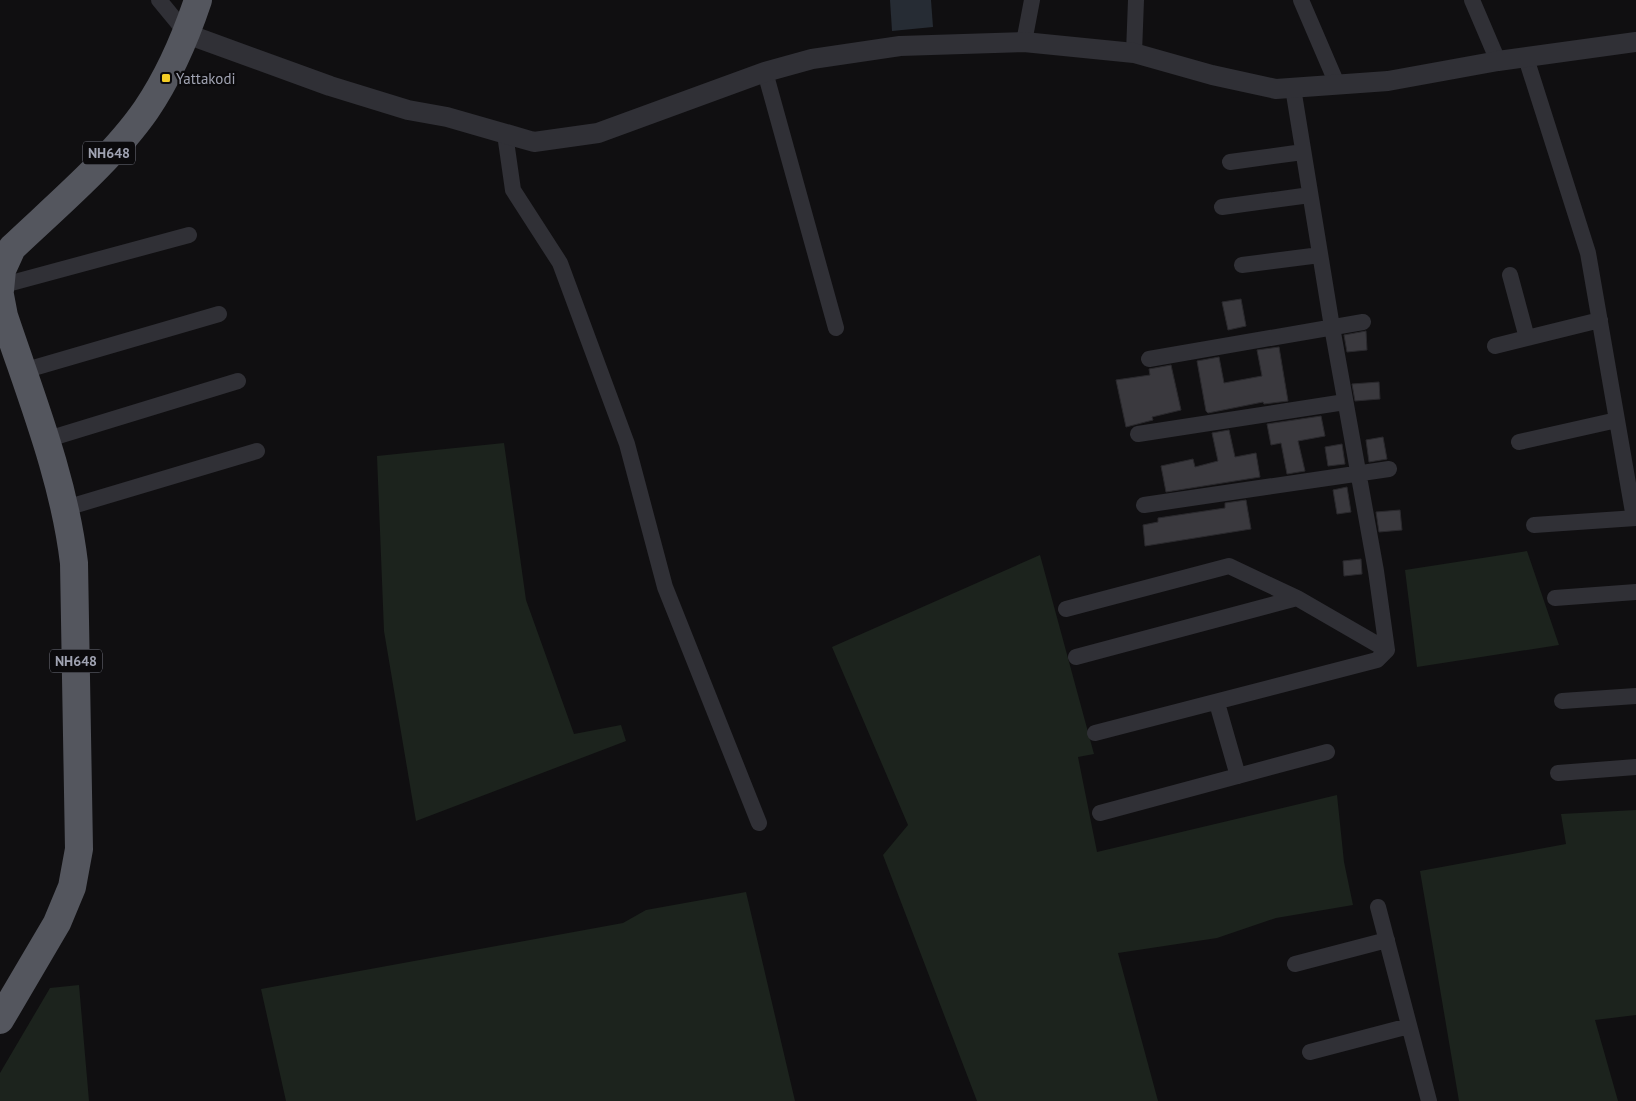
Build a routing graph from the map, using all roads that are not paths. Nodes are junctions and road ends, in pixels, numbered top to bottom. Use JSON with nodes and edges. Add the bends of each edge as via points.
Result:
{"nodes":[{"id":1,"x":159,"y":0,"type":"edge"},
{"id":2,"x":198,"y":0,"type":"edge"},
{"id":3,"x":1032,"y":0,"type":"edge"},
{"id":4,"x":1136,"y":0,"type":"edge"},
{"id":5,"x":1301,"y":0,"type":"edge"},
{"id":6,"x":1472,"y":0,"type":"edge"},
{"id":7,"x":187,"y":34,"type":"junction"},
{"id":8,"x":1024,"y":42,"type":"junction"},
{"id":9,"x":1636,"y":42,"type":"edge"},
{"id":10,"x":1134,"y":53,"type":"junction"},
{"id":11,"x":1526,"y":58,"type":"junction"},
{"id":12,"x":1498,"y":61,"type":"junction"},
{"id":13,"x":765,"y":72,"type":"junction"},
{"id":14,"x":1336,"y":84,"type":"junction"},
{"id":15,"x":1293,"y":88,"type":"junction"},
{"id":16,"x":505,"y":134,"type":"junction"},
{"id":17,"x":1303,"y":152,"type":"junction"},
{"id":18,"x":1230,"y":162,"type":"dead end"},
{"id":19,"x":1310,"y":195,"type":"junction"},
{"id":20,"x":1222,"y":207,"type":"dead end"},
{"id":21,"x":189,"y":235,"type":"dead end"},
{"id":22,"x":1320,"y":255,"type":"junction"},
{"id":23,"x":1242,"y":265,"type":"dead end"},
{"id":24,"x":1510,"y":276,"type":"dead end"},
{"id":25,"x":0,"y":282,"type":"edge"},
{"id":26,"x":219,"y":314,"type":"dead end"},
{"id":27,"x":1600,"y":320,"type":"junction"},
{"id":28,"x":1363,"y":322,"type":"dead end"},
{"id":29,"x":1332,"y":327,"type":"junction"},
{"id":30,"x":836,"y":328,"type":"dead end"},
{"id":31,"x":1527,"y":338,"type":"junction"},
{"id":32,"x":1495,"y":346,"type":"dead end"},
{"id":33,"x":1149,"y":359,"type":"dead end"},
{"id":34,"x":23,"y":372,"type":"junction"},
{"id":35,"x":238,"y":381,"type":"dead end"},
{"id":36,"x":1346,"y":402,"type":"junction"},
{"id":37,"x":1617,"y":420,"type":"junction"},
{"id":38,"x":1138,"y":434,"type":"dead end"},
{"id":39,"x":45,"y":440,"type":"junction"},
{"id":40,"x":1519,"y":442,"type":"dead end"},
{"id":41,"x":257,"y":451,"type":"dead end"},
{"id":42,"x":1390,"y":469,"type":"dead end"},
{"id":43,"x":1359,"y":475,"type":"junction"},
{"id":44,"x":1144,"y":505,"type":"dead end"},
{"id":45,"x":66,"y":508,"type":"junction"},
{"id":46,"x":1635,"y":518,"type":"edge"},
{"id":47,"x":1534,"y":525,"type":"dead end"},
{"id":48,"x":1636,"y":592,"type":"edge"},
{"id":49,"x":1297,"y":598,"type":"junction"},
{"id":50,"x":1555,"y":598,"type":"dead end"},
{"id":51,"x":1066,"y":609,"type":"dead end"},
{"id":52,"x":1387,"y":650,"type":"junction"},
{"id":53,"x":1076,"y":657,"type":"dead end"},
{"id":54,"x":1636,"y":696,"type":"edge"},
{"id":55,"x":1562,"y":701,"type":"dead end"},
{"id":56,"x":1217,"y":703,"type":"junction"},
{"id":57,"x":1094,"y":733,"type":"dead end"},
{"id":58,"x":1327,"y":752,"type":"dead end"},
{"id":59,"x":1636,"y":767,"type":"edge"},
{"id":60,"x":1558,"y":773,"type":"dead end"},
{"id":61,"x":1238,"y":776,"type":"junction"},
{"id":62,"x":1100,"y":813,"type":"dead end"},
{"id":63,"x":758,"y":823,"type":"dead end"},
{"id":64,"x":1378,"y":907,"type":"dead end"},
{"id":65,"x":1387,"y":940,"type":"junction"},
{"id":66,"x":1295,"y":964,"type":"dead end"},
{"id":67,"x":0,"y":1020,"type":"edge"},
{"id":68,"x":1409,"y":1026,"type":"junction"},
{"id":69,"x":1310,"y":1052,"type":"dead end"},
{"id":70,"x":1429,"y":1101,"type":"edge"}],
"edges":[{"from":1,"to":7,"type":"street"},
{"from":2,"to":7,"type":"highway","number":"NH648"},
{"from":3,"to":8,"type":"street"},
{"from":4,"to":10,"type":"street"},
{"from":5,"to":14,"type":"street"},
{"from":6,"to":12,"type":"street"},
{"from":7,"to":16,"type":"street","via":[[390,105],[447,116]]},
{"from":7,"to":25,"type":"highway","number":"NH648","via":[[145,112],[116,146],[12,248]]},
{"from":8,"to":10,"type":"street"},
{"from":8,"to":13,"type":"street","via":[[900,46],[812,59]]},
{"from":9,"to":11,"type":"street"},
{"from":10,"to":15,"type":"street","via":[[1266,87]]},
{"from":11,"to":12,"type":"street"},
{"from":11,"to":27,"type":"street","via":[[1588,253]]},
{"from":12,"to":14,"type":"street","via":[[1388,81]]},
{"from":13,"to":16,"type":"street","via":[[598,133],[534,142]]},
{"from":13,"to":30,"type":"street"},
{"from":14,"to":15,"type":"street"},
{"from":15,"to":17,"type":"street"},
{"from":16,"to":63,"type":"street","via":[[512,190],[560,263],[627,444],[665,587]]},
{"from":17,"to":18,"type":"street"},
{"from":17,"to":19,"type":"street"},
{"from":19,"to":20,"type":"street"},
{"from":19,"to":22,"type":"street"},
{"from":21,"to":25,"type":"street"},
{"from":22,"to":23,"type":"street"},
{"from":22,"to":29,"type":"street"},
{"from":24,"to":31,"type":"street"},
{"from":25,"to":34,"type":"highway","number":"NH648","via":[[4,316]]},
{"from":26,"to":34,"type":"street"},
{"from":27,"to":31,"type":"street"},
{"from":27,"to":37,"type":"street"},
{"from":28,"to":29,"type":"street"},
{"from":29,"to":33,"type":"street"},
{"from":29,"to":36,"type":"street"},
{"from":31,"to":32,"type":"street"},
{"from":34,"to":39,"type":"highway","number":"NH648"},
{"from":35,"to":39,"type":"street"},
{"from":36,"to":38,"type":"street"},
{"from":36,"to":43,"type":"street"},
{"from":37,"to":40,"type":"street"},
{"from":37,"to":46,"type":"street"},
{"from":39,"to":45,"type":"highway","number":"NH648"},
{"from":41,"to":45,"type":"street"},
{"from":42,"to":43,"type":"street"},
{"from":43,"to":44,"type":"street"},
{"from":43,"to":52,"type":"street"},
{"from":45,"to":67,"type":"highway","number":"NH648","via":[[74,563],[79,849],[72,887],[57,923]]},
{"from":46,"to":47,"type":"street"},
{"from":48,"to":50,"type":"street"},
{"from":49,"to":51,"type":"street","via":[[1229,566]]},
{"from":49,"to":52,"type":"street"},
{"from":49,"to":53,"type":"street"},
{"from":52,"to":56,"type":"street","via":[[1377,660]]},
{"from":54,"to":55,"type":"street"},
{"from":56,"to":57,"type":"street"},
{"from":56,"to":61,"type":"street"},
{"from":58,"to":61,"type":"street"},
{"from":59,"to":60,"type":"street"},
{"from":61,"to":62,"type":"street"},
{"from":64,"to":65,"type":"street"},
{"from":65,"to":66,"type":"street"},
{"from":65,"to":68,"type":"street"},
{"from":68,"to":69,"type":"street"},
{"from":68,"to":70,"type":"street"}]}
